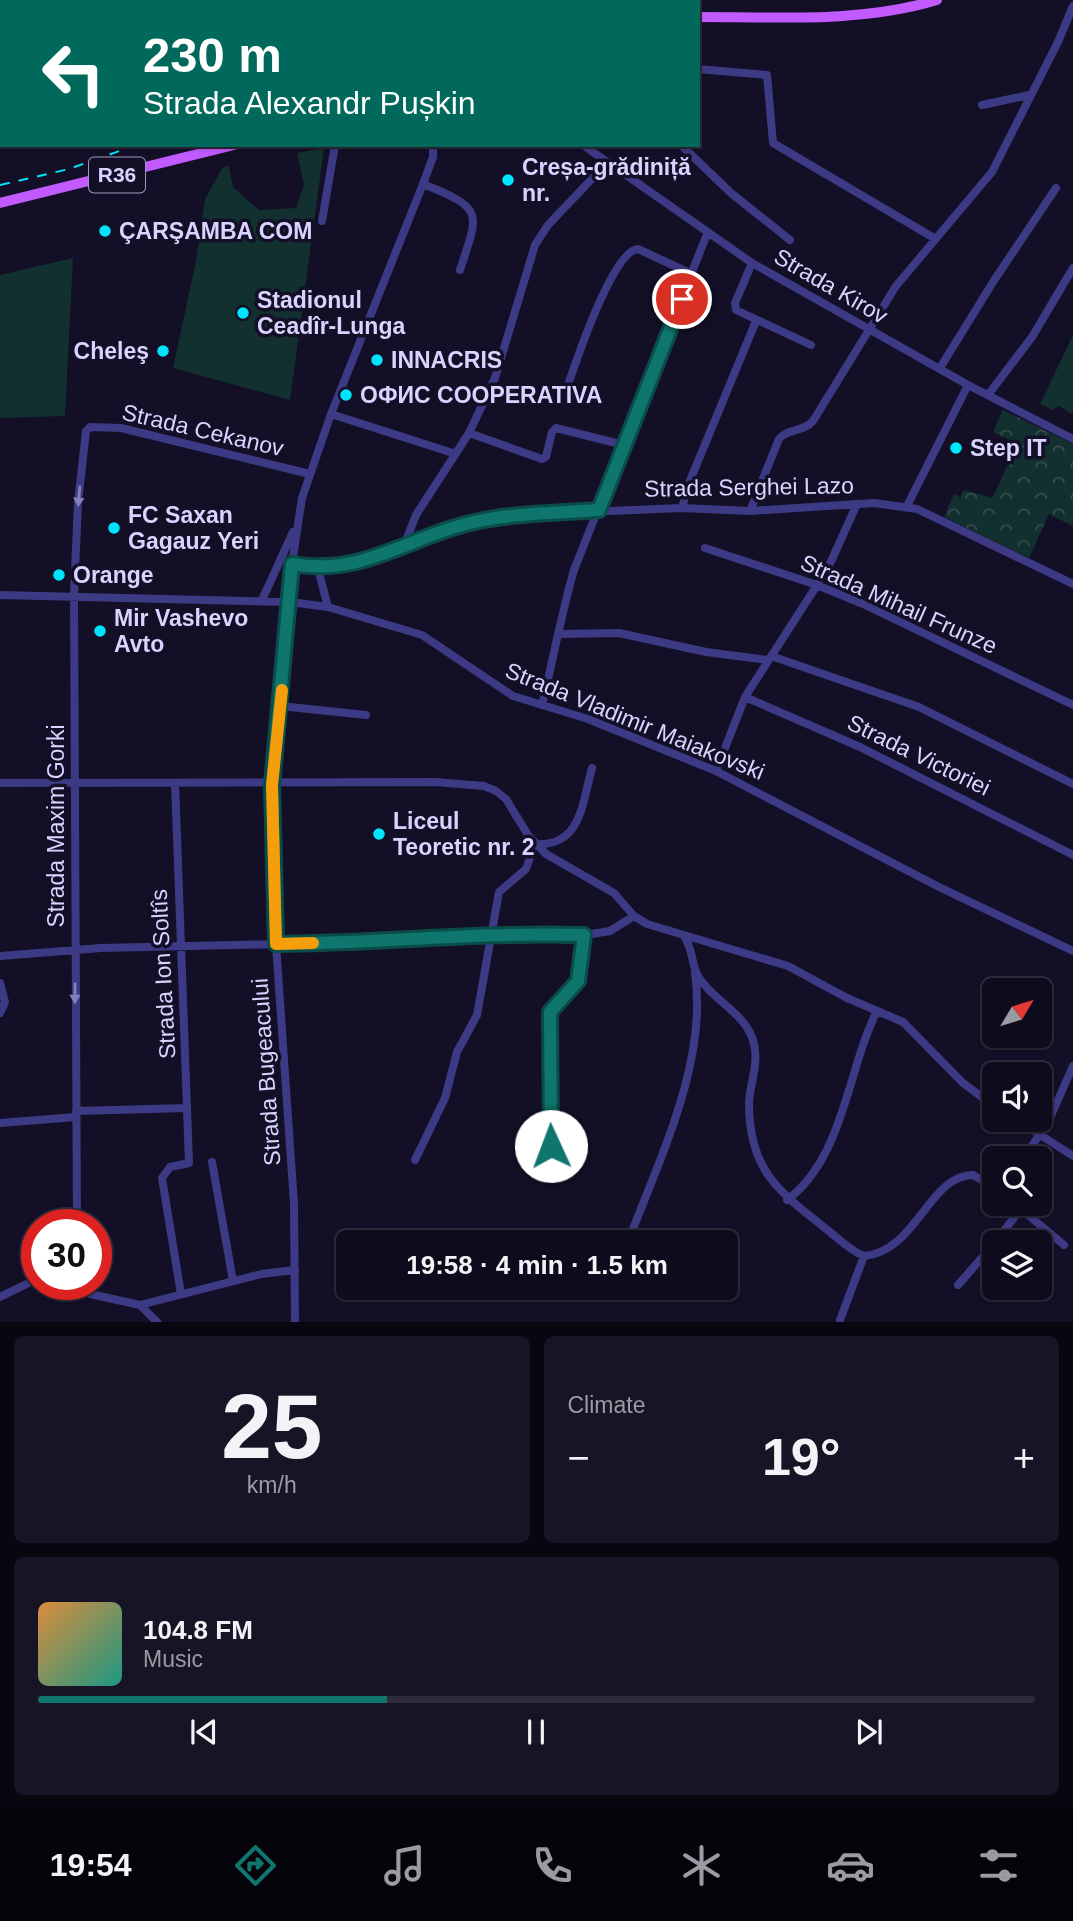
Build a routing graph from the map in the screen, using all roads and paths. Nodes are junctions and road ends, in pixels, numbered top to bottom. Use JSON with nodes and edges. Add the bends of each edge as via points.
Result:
{"nodes":[{"id":1,"x":937,"y":0,"type":"edge"},
{"id":2,"x":1073,"y":6,"type":"edge"},
{"id":3,"x":700,"y":17,"type":"edge"},
{"id":4,"x":700,"y":69,"type":"edge"},
{"id":5,"x":1029,"y":95,"type":"junction"},
{"id":6,"x":982,"y":105,"type":"dead end"},
{"id":7,"x":226,"y":147,"type":"edge"},
{"id":8,"x":335,"y":147,"type":"edge"},
{"id":9,"x":433,"y":147,"type":"edge"},
{"id":10,"x":586,"y":147,"type":"edge"},
{"id":11,"x":683,"y":147,"type":"edge"},
{"id":12,"x":607,"y":163,"type":"junction"},
{"id":13,"x":423,"y":184,"type":"junction"},
{"id":14,"x":1056,"y":188,"type":"dead end"},
{"id":15,"x":0,"y":203,"type":"edge"},
{"id":16,"x":321,"y":221,"type":"dead end"},
{"id":17,"x":707,"y":234,"type":"junction"},
{"id":18,"x":934,"y":238,"type":"junction"},
{"id":19,"x":790,"y":240,"type":"dead end"},
{"id":20,"x":752,"y":263,"type":"junction"},
{"id":21,"x":1073,"y":268,"type":"edge"},
{"id":22,"x":460,"y":270,"type":"dead end"},
{"id":23,"x":692,"y":274,"type":"junction"},
{"id":24,"x":756,"y":321,"type":"junction"},
{"id":25,"x":867,"y":329,"type":"junction"},
{"id":26,"x":811,"y":345,"type":"dead end"},
{"id":27,"x":940,"y":368,"type":"junction"},
{"id":28,"x":968,"y":386,"type":"junction"},
{"id":29,"x":566,"y":391,"type":"dead end"},
{"id":30,"x":988,"y":395,"type":"junction"},
{"id":31,"x":331,"y":414,"type":"junction"},
{"id":32,"x":87,"y":428,"type":"joint"},
{"id":33,"x":469,"y":433,"type":"junction"},
{"id":34,"x":1073,"y":439,"type":"edge"},
{"id":35,"x":624,"y":445,"type":"junction"},
{"id":36,"x":456,"y":454,"type":"junction"},
{"id":37,"x":310,"y":474,"type":"junction"},
{"id":38,"x":857,"y":504,"type":"junction"},
{"id":39,"x":907,"y":506,"type":"junction"},
{"id":40,"x":682,"y":508,"type":"junction"},
{"id":41,"x":599,"y":510,"type":"junction"},
{"id":42,"x":750,"y":511,"type":"junction"},
{"id":43,"x":296,"y":526,"type":"junction"},
{"id":44,"x":402,"y":548,"type":"junction"},
{"id":45,"x":705,"y":548,"type":"dead end"},
{"id":46,"x":292,"y":564,"type":"junction"},
{"id":47,"x":318,"y":569,"type":"junction"},
{"id":48,"x":1073,"y":584,"type":"edge"},
{"id":49,"x":817,"y":585,"type":"junction"},
{"id":50,"x":0,"y":595,"type":"edge"},
{"id":51,"x":74,"y":595,"type":"junction"},
{"id":52,"x":262,"y":600,"type":"junction"},
{"id":53,"x":290,"y":602,"type":"junction"},
{"id":54,"x":328,"y":607,"type":"junction"},
{"id":55,"x":558,"y":634,"type":"junction"},
{"id":56,"x":769,"y":658,"type":"junction"},
{"id":57,"x":745,"y":697,"type":"junction"},
{"id":58,"x":541,"y":705,"type":"junction"},
{"id":59,"x":1073,"y":705,"type":"edge"},
{"id":60,"x":280,"y":706,"type":"junction"},
{"id":61,"x":366,"y":715,"type":"dead end"},
{"id":62,"x":592,"y":768,"type":"dead end"},
{"id":63,"x":716,"y":771,"type":"junction"},
{"id":64,"x":0,"y":783,"type":"edge"},
{"id":65,"x":175,"y":783,"type":"junction"},
{"id":66,"x":1073,"y":784,"type":"edge"},
{"id":67,"x":73,"y":785,"type":"junction"},
{"id":68,"x":272,"y":785,"type":"junction"},
{"id":69,"x":535,"y":844,"type":"junction"},
{"id":70,"x":1073,"y":855,"type":"edge"},
{"id":71,"x":634,"y":916,"type":"junction"},
{"id":72,"x":490,"y":935,"type":"junction"},
{"id":73,"x":584,"y":935,"type":"junction"},
{"id":74,"x":684,"y":936,"type":"junction"},
{"id":75,"x":276,"y":944,"type":"junction"},
{"id":76,"x":181,"y":949,"type":"junction"},
{"id":77,"x":1073,"y":951,"type":"edge"},
{"id":78,"x":75,"y":952,"type":"junction"},
{"id":79,"x":0,"y":957,"type":"edge"},
{"id":80,"x":694,"y":967,"type":"junction"},
{"id":81,"x":0,"y":983,"type":"edge"},
{"id":82,"x":877,"y":1011,"type":"junction"},
{"id":83,"x":0,"y":1013,"type":"edge"},
{"id":84,"x":1073,"y":1066,"type":"edge"},
{"id":85,"x":982,"y":1097,"type":"edge"},
{"id":86,"x":187,"y":1108,"type":"junction"},
{"id":87,"x":1052,"y":1113,"type":"edge"},
{"id":88,"x":76,"y":1114,"type":"junction"},
{"id":89,"x":0,"y":1123,"type":"edge"},
{"id":90,"x":1040,"y":1132,"type":"joint"},
{"id":91,"x":551,"y":1146,"type":"dead end"},
{"id":92,"x":1031,"y":1146,"type":"edge"},
{"id":93,"x":1073,"y":1156,"type":"edge"},
{"id":94,"x":415,"y":1160,"type":"dead end"},
{"id":95,"x":212,"y":1162,"type":"dead end"},
{"id":96,"x":982,"y":1181,"type":"edge"},
{"id":97,"x":787,"y":1200,"type":"junction"},
{"id":98,"x":77,"y":1209,"type":"edge"},
{"id":99,"x":1030,"y":1216,"type":"edge"},
{"id":100,"x":632,"y":1230,"type":"edge"},
{"id":101,"x":1064,"y":1245,"type":"dead end"},
{"id":102,"x":864,"y":1256,"type":"junction"},
{"id":103,"x":982,"y":1257,"type":"edge"},
{"id":104,"x":295,"y":1270,"type":"junction"},
{"id":105,"x":233,"y":1281,"type":"junction"},
{"id":106,"x":958,"y":1284,"type":"dead end"},
{"id":107,"x":21,"y":1287,"type":"edge"},
{"id":108,"x":181,"y":1294,"type":"junction"},
{"id":109,"x":0,"y":1297,"type":"edge"},
{"id":110,"x":112,"y":1299,"type":"edge"},
{"id":111,"x":140,"y":1305,"type":"junction"},
{"id":112,"x":840,"y":1320,"type":"dead end"},
{"id":113,"x":158,"y":1322,"type":"edge"},
{"id":114,"x":295,"y":1322,"type":"edge"}],
"edges":[{"from":1,"to":3,"type":"main road","via":[[909,9],[854,15]]},
{"from":2,"to":5,"type":"street"},
{"from":4,"to":18,"type":"street","via":[[767,75],[774,143]]},
{"from":5,"to":6,"type":"street"},
{"from":5,"to":18,"type":"street","via":[[992,172]]},
{"from":7,"to":15,"type":"main road","number":"R36"},
{"from":8,"to":16,"type":"street"},
{"from":9,"to":13,"type":"street","name":"Strada Bugeacului"},
{"from":10,"to":12,"type":"street","name":"Strada Kirov"},
{"from":11,"to":19,"type":"street"},
{"from":12,"to":17,"type":"street","name":"Strada Kirov"},
{"from":12,"to":33,"type":"street","via":[[535,245],[506,348]]},
{"from":13,"to":22,"type":"street","via":[[458,198],[473,219],[475,231]]},
{"from":13,"to":31,"type":"street","name":"Strada Bugeacului"},
{"from":14,"to":27,"type":"street"},
{"from":17,"to":20,"type":"street","name":"Strada Kirov"},
{"from":17,"to":23,"type":"street"},
{"from":18,"to":25,"type":"street"},
{"from":20,"to":24,"type":"street","via":[[734,303],[736,310]]},
{"from":20,"to":25,"type":"street","name":"Strada Kirov"},
{"from":21,"to":30,"type":"street","via":[[1032,337]]},
{"from":23,"to":29,"type":"street","via":[[632,249],[600,302]]},
{"from":23,"to":35,"type":"street"},
{"from":24,"to":26,"type":"street"},
{"from":24,"to":40,"type":"street"},
{"from":25,"to":27,"type":"street","name":"Strada Kirov"},
{"from":25,"to":42,"type":"street","via":[[813,421],[779,439]]},
{"from":27,"to":28,"type":"street","name":"Strada Kirov"},
{"from":28,"to":30,"type":"street","name":"Strada Kirov"},
{"from":28,"to":39,"type":"street"},
{"from":30,"to":34,"type":"street","name":"Strada Kirov"},
{"from":31,"to":36,"type":"street"},
{"from":31,"to":37,"type":"street","name":"Strada Bugeacului"},
{"from":32,"to":37,"type":"street","name":"Strada Cekanov","via":[[121,428]]},
{"from":32,"to":51,"type":"street","name":"Strada Maxim Gorki","one_way":true},
{"from":33,"to":35,"type":"street","via":[[542,459],[556,428]]},
{"from":33,"to":36,"type":"street"},
{"from":35,"to":41,"type":"street"},
{"from":36,"to":44,"type":"street","via":[[416,514]]},
{"from":37,"to":43,"type":"street","name":"Strada Bugeacului"},
{"from":38,"to":39,"type":"street","name":"Strada Serghei Lazo"},
{"from":38,"to":42,"type":"street","name":"Strada Serghei Lazo"},
{"from":38,"to":49,"type":"street"},
{"from":39,"to":48,"type":"street","name":"Strada Serghei Lazo"},
{"from":40,"to":41,"type":"street","name":"Strada Serghei Lazo"},
{"from":40,"to":42,"type":"street","name":"Strada Serghei Lazo"},
{"from":41,"to":44,"type":"street","name":"Strada Serghei Lazo","via":[[469,523]]},
{"from":41,"to":55,"type":"street","via":[[574,570]]},
{"from":43,"to":46,"type":"street","name":"Strada Bugeacului"},
{"from":43,"to":52,"type":"street","name":"Strada Bugeacului"},
{"from":44,"to":47,"type":"street","name":"Strada Serghei Lazo"},
{"from":45,"to":49,"type":"street","name":"Strada Mihail Frunze"},
{"from":46,"to":47,"type":"street","name":"Strada Serghei Lazo"},
{"from":46,"to":53,"type":"street","name":"Strada Bugeacului"},
{"from":47,"to":54,"type":"street"},
{"from":49,"to":56,"type":"street"},
{"from":49,"to":59,"type":"street","name":"Strada Mihail Frunze"},
{"from":50,"to":51,"type":"street","name":"Strada Vladimir Maiakovski"},
{"from":51,"to":52,"type":"street","name":"Strada Vladimir Maiakovski"},
{"from":51,"to":67,"type":"street","name":"Strada Maxim Gorki"},
{"from":52,"to":53,"type":"street","name":"Strada Vladimir Maiakovski"},
{"from":53,"to":54,"type":"street","name":"Strada Vladimir Maiakovski"},
{"from":53,"to":60,"type":"street","name":"Strada Bugeacului"},
{"from":54,"to":58,"type":"street","name":"Strada Vladimir Maiakovski","via":[[422,635],[497,687]]},
{"from":55,"to":56,"type":"street","via":[[619,633],[706,652]]},
{"from":55,"to":58,"type":"street"},
{"from":56,"to":57,"type":"street"},
{"from":56,"to":66,"type":"street","via":[[919,707]]},
{"from":57,"to":63,"type":"street"},
{"from":57,"to":70,"type":"street","name":"Strada Victoriei","via":[[860,747]]},
{"from":58,"to":63,"type":"street","name":"Strada Vladimir Maiakovski","via":[[614,728]]},
{"from":60,"to":61,"type":"street"},
{"from":60,"to":68,"type":"street","name":"Strada Bugeacului"},
{"from":62,"to":69,"type":"street","via":[[570,833],[552,845]]},
{"from":63,"to":77,"type":"street","name":"Strada Vladimir Maiakovski"},
{"from":64,"to":67,"type":"street"},
{"from":65,"to":67,"type":"street"},
{"from":65,"to":68,"type":"street"},
{"from":65,"to":76,"type":"street","name":"Strada Ion Soltîs"},
{"from":67,"to":78,"type":"street","name":"Strada Maxim Gorki"},
{"from":68,"to":69,"type":"street","via":[[435,782],[484,786],[506,799]]},
{"from":68,"to":75,"type":"street","name":"Strada Bugeacului"},
{"from":69,"to":71,"type":"street","via":[[564,867],[614,893]]},
{"from":69,"to":72,"type":"street","via":[[526,869],[499,892]]},
{"from":71,"to":73,"type":"street","via":[[610,931]]},
{"from":71,"to":74,"type":"street"},
{"from":72,"to":73,"type":"street"},
{"from":72,"to":75,"type":"street"},
{"from":72,"to":94,"type":"street","via":[[477,1015],[457,1052],[445,1098]]},
{"from":73,"to":91,"type":"street","via":[[578,981],[550,1012]]},
{"from":74,"to":80,"type":"street"},
{"from":74,"to":82,"type":"street","via":[[788,966]]},
{"from":75,"to":76,"type":"street"},
{"from":75,"to":104,"type":"street","name":"Strada Bugeacului","via":[[290,1116]]},
{"from":76,"to":78,"type":"street"},
{"from":76,"to":86,"type":"street","name":"Strada Ion Soltîs"},
{"from":78,"to":79,"type":"street"},
{"from":78,"to":88,"type":"street","name":"Strada Maxim Gorki","one_way":true},
{"from":80,"to":97,"type":"street","via":[[753,1039],[756,1059],[749,1099],[755,1148]]},
{"from":80,"to":100,"type":"street","via":[[697,1018],[682,1093]]},
{"from":81,"to":83,"type":"street","via":[[5,1002]]},
{"from":82,"to":85,"type":"street","via":[[903,1022]]},
{"from":82,"to":97,"type":"street","via":[[852,1087],[812,1177]]},
{"from":84,"to":87,"type":"street"},
{"from":86,"to":88,"type":"street"},
{"from":86,"to":108,"type":"street","name":"Strada Ion Soltîs","via":[[189,1163],[170,1167],[162,1178]]},
{"from":88,"to":89,"type":"street"},
{"from":88,"to":98,"type":"street","name":"Strada Maxim Gorki"},
{"from":90,"to":92,"type":"street"},
{"from":90,"to":93,"type":"street"},
{"from":95,"to":105,"type":"street"},
{"from":96,"to":102,"type":"street","via":[[973,1175],[953,1179],[909,1231],[877,1255]]},
{"from":97,"to":102,"type":"street"},
{"from":99,"to":101,"type":"street"},
{"from":102,"to":112,"type":"street"},
{"from":103,"to":106,"type":"street"},
{"from":104,"to":105,"type":"street"},
{"from":104,"to":114,"type":"street","name":"Strada Bugeacului"},
{"from":105,"to":108,"type":"street"},
{"from":107,"to":109,"type":"street"},
{"from":108,"to":111,"type":"street"},
{"from":110,"to":111,"type":"street"},
{"from":111,"to":113,"type":"street"}]}
